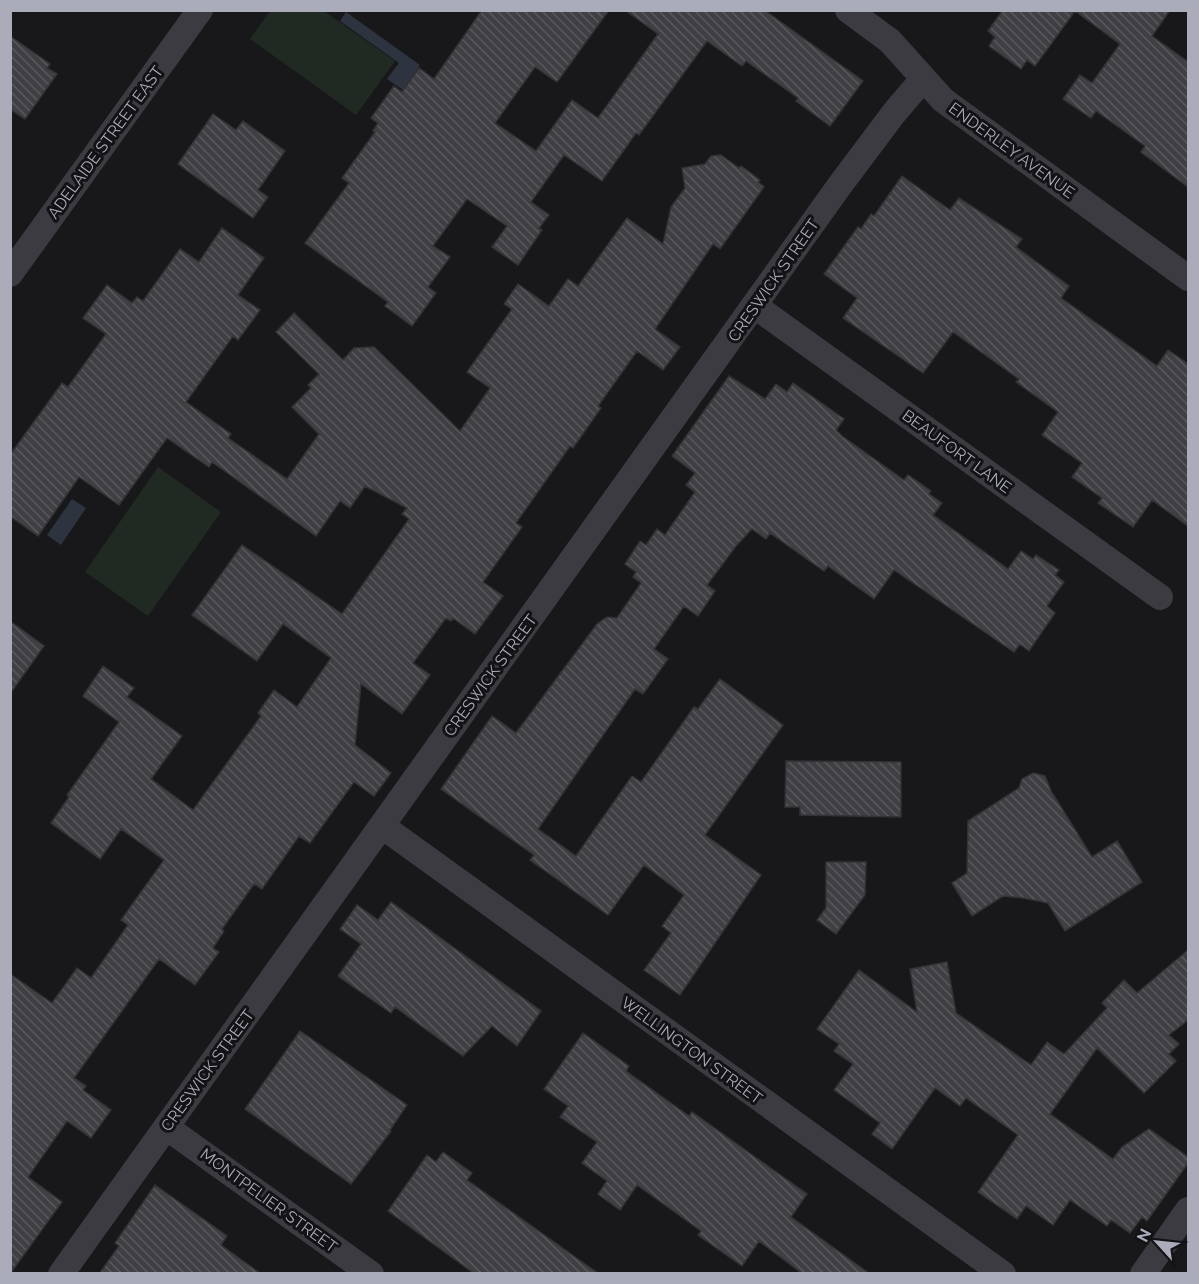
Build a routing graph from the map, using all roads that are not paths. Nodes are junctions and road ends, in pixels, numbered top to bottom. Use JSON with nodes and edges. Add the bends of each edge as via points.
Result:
{"nodes":[{"id":1,"x":200,"y":10,"type":"edge"},
{"id":2,"x":848,"y":10,"type":"edge"},
{"id":3,"x":923,"y":79,"type":"junction"},
{"id":4,"x":10,"y":274,"type":"edge"},
{"id":5,"x":1188,"y":278,"type":"edge"},
{"id":6,"x":755,"y":306,"type":"junction"},
{"id":7,"x":1160,"y":597,"type":"dead end"},
{"id":8,"x":382,"y":826,"type":"junction"},
{"id":9,"x":166,"y":1127,"type":"junction"},
{"id":10,"x":1188,"y":1210,"type":"edge"},
{"id":11,"x":61,"y":1274,"type":"edge"},
{"id":12,"x":371,"y":1274,"type":"edge"},
{"id":13,"x":1003,"y":1274,"type":"edge"},
{"id":14,"x":1143,"y":1274,"type":"edge"}],
"edges":[{"from":1,"to":4,"type":"street","name":"ADELAIDE STREET EAST"},
{"from":2,"to":3,"type":"street","name":"ENDERLEY AVENUE","via":[[890,41]]},
{"from":3,"to":5,"type":"street","name":"ENDERLEY AVENUE","via":[[943,100]]},
{"from":3,"to":6,"type":"street","name":"CRESWICK STREET","via":[[894,113]]},
{"from":6,"to":7,"type":"street","name":"BEAUFORT LANE"},
{"from":6,"to":8,"type":"street","name":"CRESWICK STREET"},
{"from":8,"to":9,"type":"street","name":"CRESWICK STREET"},
{"from":8,"to":13,"type":"street","name":"WELLINGTON STREET"},
{"from":9,"to":11,"type":"street","name":"CRESWICK STREET"},
{"from":9,"to":12,"type":"street","name":"MONTPELIER STREET"},
{"from":10,"to":14,"type":"street"}]}
